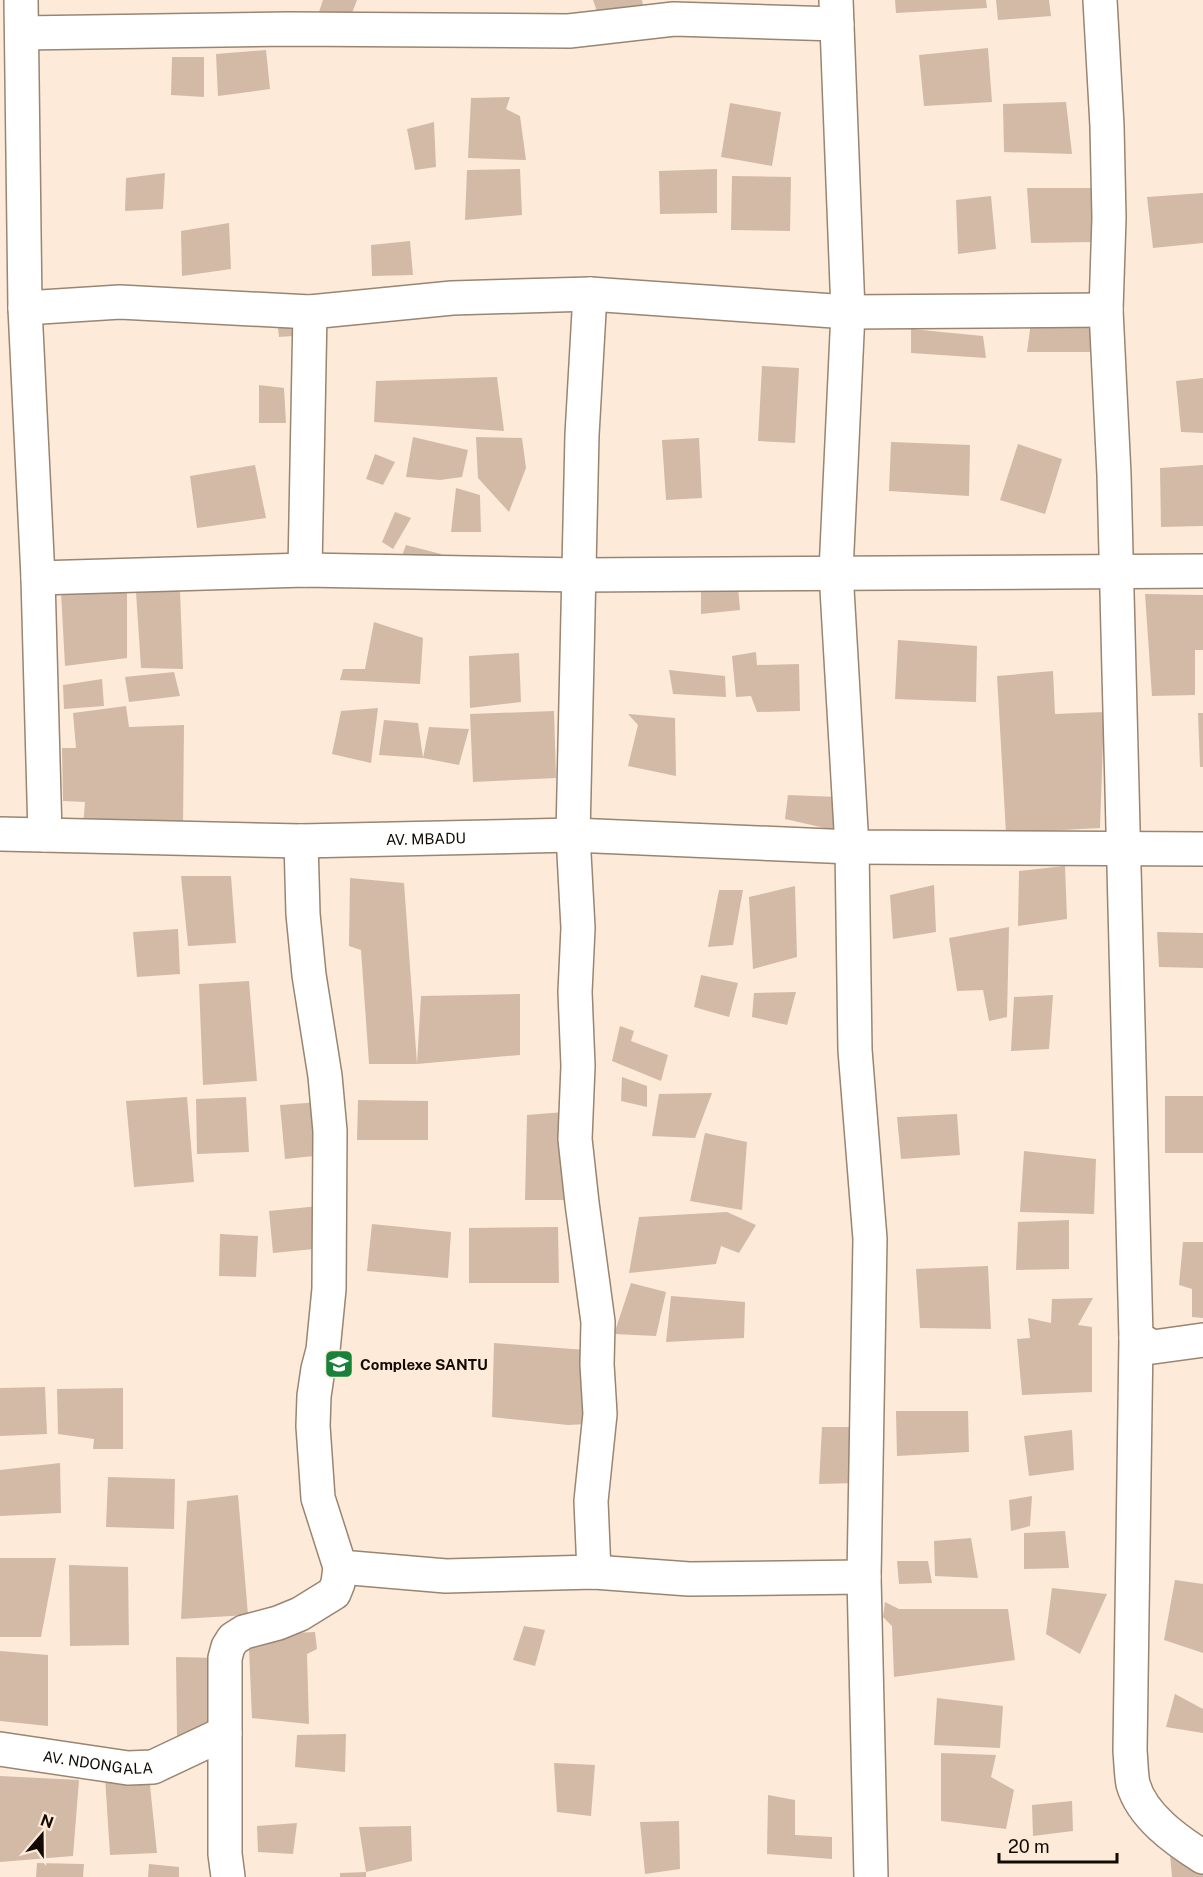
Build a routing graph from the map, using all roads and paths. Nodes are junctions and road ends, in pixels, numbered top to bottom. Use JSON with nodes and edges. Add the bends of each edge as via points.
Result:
{"nodes":[{"id":1,"x":21,"y":0,"type":"edge"},
{"id":2,"x":1100,"y":0,"type":"edge"},
{"id":3,"x":836,"y":12,"type":"edge"},
{"id":4,"x":289,"y":15,"type":"edge"},
{"id":5,"x":22,"y":33,"type":"junction"},
{"id":6,"x":590,"y":294,"type":"junction"},
{"id":7,"x":24,"y":308,"type":"junction"},
{"id":8,"x":1106,"y":310,"type":"junction"},
{"id":9,"x":310,"y":312,"type":"junction"},
{"id":10,"x":848,"y":312,"type":"junction"},
{"id":11,"x":305,"y":570,"type":"junction"},
{"id":12,"x":1203,"y":571,"type":"edge"},
{"id":13,"x":836,"y":572,"type":"junction"},
{"id":14,"x":1115,"y":572,"type":"junction"},
{"id":15,"x":580,"y":574,"type":"junction"},
{"id":16,"x":38,"y":578,"type":"junction"},
{"id":17,"x":0,"y":834,"type":"edge"},
{"id":18,"x":45,"y":835,"type":"junction"},
{"id":19,"x":573,"y":835,"type":"junction"},
{"id":20,"x":301,"y":841,"type":"junction"},
{"id":21,"x":852,"y":847,"type":"junction"},
{"id":22,"x":1123,"y":847,"type":"junction"},
{"id":23,"x":1203,"y":849,"type":"edge"},
{"id":24,"x":1136,"y":1338,"type":"junction"},
{"id":25,"x":1203,"y":1340,"type":"edge"},
{"id":26,"x":340,"y":1567,"type":"junction"},
{"id":27,"x":594,"y":1572,"type":"junction"},
{"id":28,"x":864,"y":1576,"type":"junction"},
{"id":29,"x":225,"y":1733,"type":"junction"},
{"id":30,"x":0,"y":1749,"type":"edge"},
{"id":31,"x":1203,"y":1857,"type":"edge"},
{"id":32,"x":228,"y":1877,"type":"edge"},
{"id":33,"x":871,"y":1877,"type":"edge"}],
"edges":[{"from":1,"to":5,"type":"street"},
{"from":2,"to":8,"type":"street","via":[[1109,218]]},
{"from":3,"to":4,"type":"street","via":[[674,19],[569,31]]},
{"from":3,"to":10,"type":"street"},
{"from":4,"to":5,"type":"street"},
{"from":5,"to":7,"type":"street"},
{"from":6,"to":9,"type":"street","via":[[452,298]]},
{"from":6,"to":10,"type":"street"},
{"from":6,"to":15,"type":"street"},
{"from":7,"to":9,"type":"street","via":[[120,302]]},
{"from":7,"to":16,"type":"street"},
{"from":8,"to":10,"type":"street"},
{"from":8,"to":14,"type":"street"},
{"from":9,"to":11,"type":"street"},
{"from":10,"to":13,"type":"street"},
{"from":11,"to":15,"type":"street"},
{"from":11,"to":16,"type":"street"},
{"from":12,"to":14,"type":"street"},
{"from":13,"to":14,"type":"street"},
{"from":13,"to":15,"type":"street"},
{"from":13,"to":21,"type":"street"},
{"from":14,"to":22,"type":"street"},
{"from":15,"to":19,"type":"street"},
{"from":16,"to":18,"type":"street"},
{"from":17,"to":18,"type":"street","name":"AV. MBADU"},
{"from":18,"to":20,"type":"street","name":"AV. MBADU"},
{"from":19,"to":20,"type":"street","name":"AV. MBADU"},
{"from":19,"to":21,"type":"street","name":"AV. MBADU"},
{"from":19,"to":27,"type":"street","via":[[578,928],[575,1139],[598,1322],[600,1414],[591,1501]]},
{"from":20,"to":26,"type":"street","via":[[309,975],[330,1131],[328,1289],[314,1396],[314,1426],[318,1498]]},
{"from":21,"to":22,"type":"street","name":"AV. MBADU"},
{"from":21,"to":28,"type":"street","via":[[855,1050],[870,1239]]},
{"from":22,"to":23,"type":"street","name":"AV. MBADU"},
{"from":22,"to":24,"type":"street"},
{"from":24,"to":25,"type":"street","via":[[1153,1347]]},
{"from":24,"to":31,"type":"street","via":[[1130,1751],[1134,1785],[1155,1819]]},
{"from":26,"to":27,"type":"street","via":[[447,1576]]},
{"from":26,"to":29,"type":"street","via":[[338,1583],[328,1597],[300,1614],[233,1639],[225,1659]]},
{"from":27,"to":28,"type":"street","via":[[689,1579]]},
{"from":28,"to":33,"type":"street"},
{"from":29,"to":30,"type":"street","name":"AV. NDONGALA","via":[[153,1767],[128,1768]]},
{"from":29,"to":32,"type":"street"}]}
